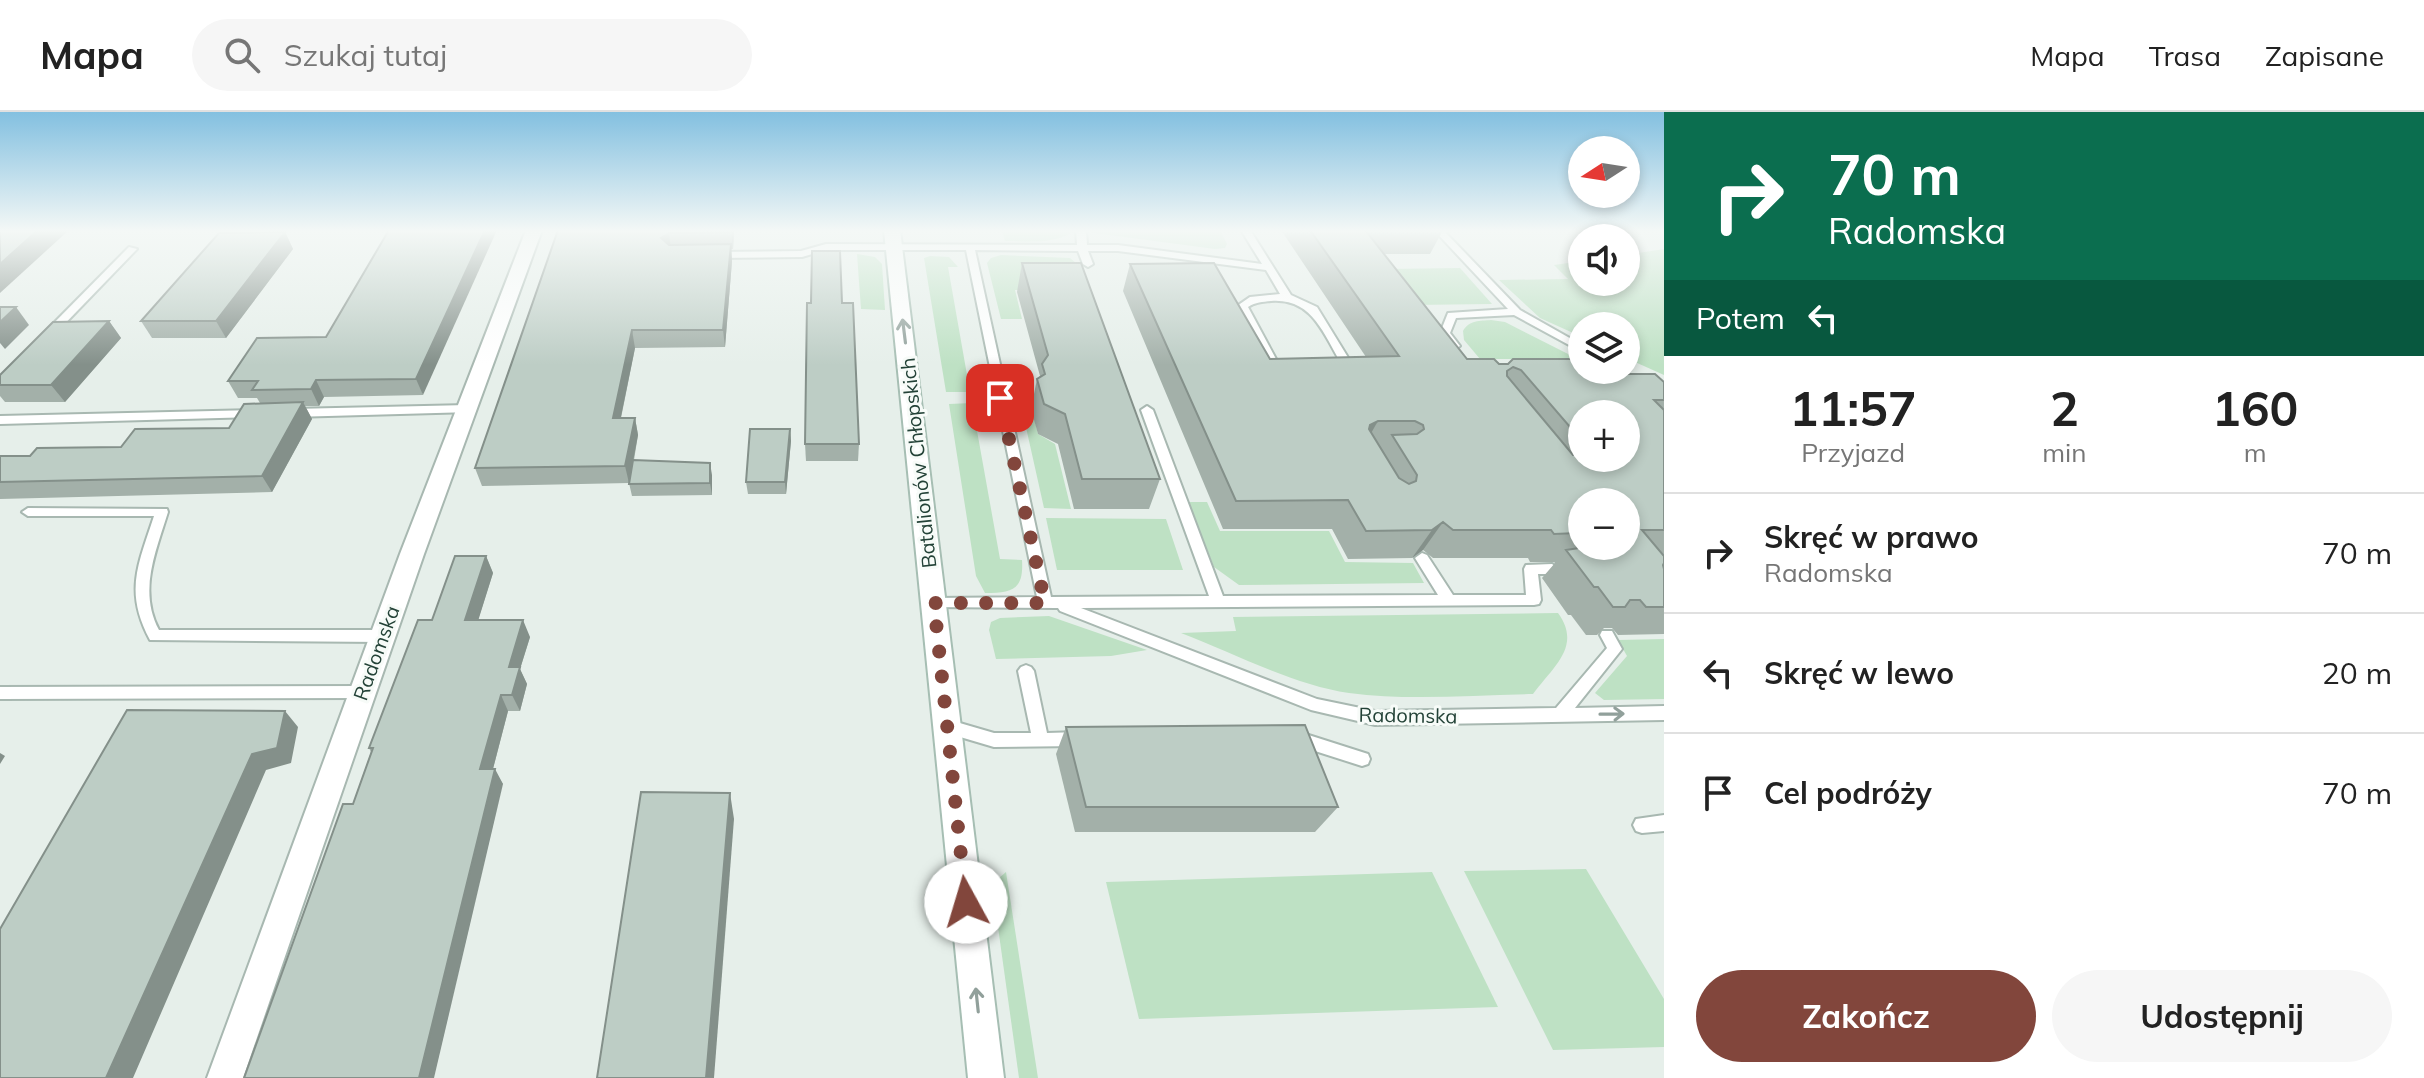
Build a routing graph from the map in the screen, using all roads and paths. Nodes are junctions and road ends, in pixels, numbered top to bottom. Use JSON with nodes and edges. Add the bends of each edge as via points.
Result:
{"nodes":[{"id":1,"x":106,"y":275,"type":"edge"},
{"id":2,"x":517,"y":275,"type":"edge"},
{"id":3,"x":897,"y":275,"type":"edge"},
{"id":4,"x":976,"y":275,"type":"edge"},
{"id":5,"x":1273,"y":275,"type":"edge"},
{"id":6,"x":1481,"y":275,"type":"edge"},
{"id":7,"x":1287,"y":297,"type":"junction"},
{"id":8,"x":1516,"y":312,"type":"junction"},
{"id":9,"x":1568,"y":341,"type":"edge"},
{"id":10,"x":41,"y":342,"type":"edge"},
{"id":11,"x":1464,"y":357,"type":"edge"},
{"id":12,"x":1302,"y":370,"type":"edge"},
{"id":13,"x":1323,"y":370,"type":"edge"},
{"id":14,"x":468,"y":409,"type":"junction"},
{"id":15,"x":1147,"y":410,"type":"dead end"},
{"id":16,"x":263,"y":414,"type":"edge"},
{"id":17,"x":278,"y":414,"type":"edge"},
{"id":18,"x":0,"y":420,"type":"edge"},
{"id":19,"x":28,"y":512,"type":"dead end"},
{"id":20,"x":1422,"y":558,"type":"edge"},
{"id":21,"x":1552,"y":569,"type":"edge"},
{"id":22,"x":1449,"y":601,"type":"junction"},
{"id":23,"x":1218,"y":602,"type":"junction"},
{"id":24,"x":934,"y":603,"type":"junction"},
{"id":25,"x":1050,"y":603,"type":"junction"},
{"id":26,"x":1607,"y":635,"type":"edge"},
{"id":27,"x":382,"y":636,"type":"junction"},
{"id":28,"x":1026,"y":671,"type":"dead end"},
{"id":29,"x":362,"y":692,"type":"junction"},
{"id":30,"x":0,"y":693,"type":"edge"},
{"id":31,"x":1664,"y":713,"type":"edge"},
{"id":32,"x":1560,"y":715,"type":"junction"},
{"id":33,"x":946,"y":726,"type":"junction"},
{"id":34,"x":1277,"y":735,"type":"edge"},
{"id":35,"x":1103,"y":738,"type":"edge"},
{"id":36,"x":1040,"y":739,"type":"junction"},
{"id":37,"x":1362,"y":759,"type":"dead end"},
{"id":38,"x":1664,"y":823,"type":"edge"},
{"id":39,"x":1642,"y":825,"type":"dead end"},
{"id":40,"x":225,"y":1078,"type":"edge"},
{"id":41,"x":986,"y":1078,"type":"edge"}],
"edges":[{"from":1,"to":10,"type":"lane"},
{"from":2,"to":14,"type":"street","name":"Radomska"},
{"from":24,"to":3,"type":"street","name":"Batalionów Chłopskich","one_way":true},
{"from":4,"to":25,"type":"lane"},
{"from":5,"to":7,"type":"lane"},
{"from":6,"to":8,"type":"lane"},
{"from":7,"to":12,"type":"lane","via":[[1254,299],[1242,306],[1272,361]]},
{"from":7,"to":13,"type":"lane","via":[[1313,309],[1347,364]]},
{"from":8,"to":9,"type":"lane"},
{"from":8,"to":11,"type":"lane","via":[[1452,315],[1445,333]]},
{"from":14,"to":17,"type":"lane"},
{"from":14,"to":27,"type":"street","name":"Radomska"},
{"from":15,"to":23,"type":"lane"},
{"from":16,"to":18,"type":"lane"},
{"from":19,"to":27,"type":"lane","via":[[162,512],[139,593],[144,619],[155,636]]},
{"from":20,"to":22,"type":"lane"},
{"from":21,"to":22,"type":"lane","via":[[1531,569],[1534,600]]},
{"from":22,"to":23,"type":"lane"},
{"from":23,"to":25,"type":"lane"},
{"from":24,"to":25,"type":"lane"},
{"from":24,"to":33,"type":"street","name":"Batalionów Chłopskich"},
{"from":25,"to":32,"type":"lane","name":"Radomska","via":[[1336,711],[1375,718]]},
{"from":26,"to":32,"type":"lane","via":[[1615,649]]},
{"from":27,"to":29,"type":"street","name":"Radomska"},
{"from":28,"to":36,"type":"lane"},
{"from":29,"to":30,"type":"lane"},
{"from":29,"to":40,"type":"street","name":"Radomska"},
{"from":32,"to":31,"type":"lane","name":"Radomska","one_way":true},
{"from":33,"to":36,"type":"lane","via":[[994,740]]},
{"from":41,"to":33,"type":"street","name":"Batalionów Chłopskich","one_way":true},
{"from":34,"to":37,"type":"lane"},
{"from":35,"to":36,"type":"lane"},
{"from":38,"to":39,"type":"lane"}]}
